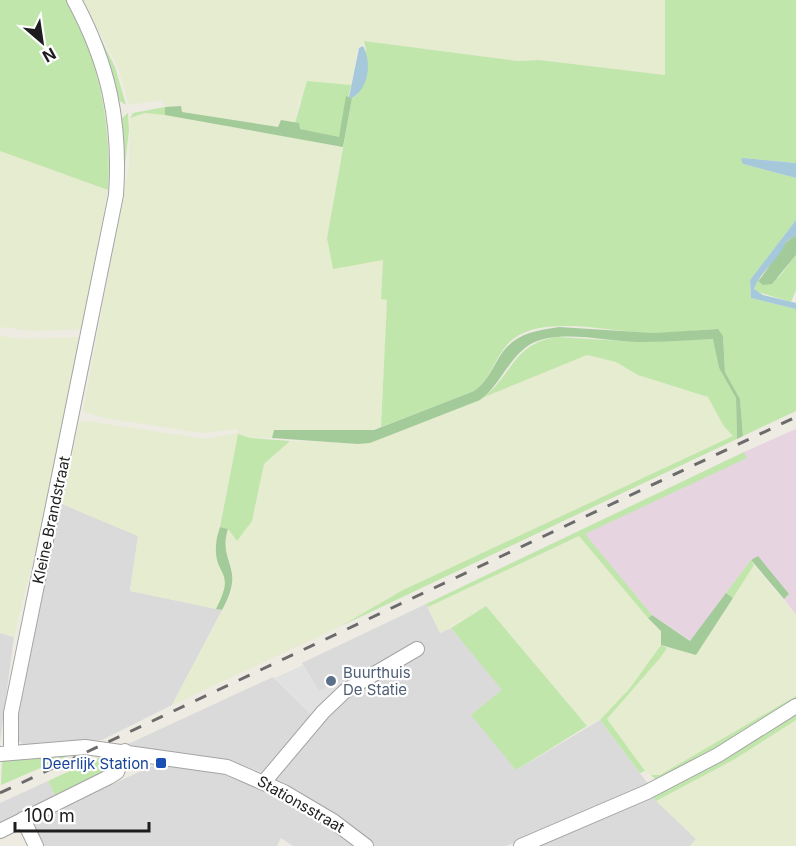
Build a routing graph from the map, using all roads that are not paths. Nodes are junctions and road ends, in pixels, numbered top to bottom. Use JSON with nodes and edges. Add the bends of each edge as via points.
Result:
{"nodes":[{"id":1,"x":74,"y":0,"type":"edge"},
{"id":2,"x":417,"y":649,"type":"dead end"},
{"id":3,"x":796,"y":706,"type":"edge"},
{"id":4,"x":125,"y":751,"type":"junction"},
{"id":5,"x":5,"y":754,"type":"edge"},
{"id":6,"x":264,"y":782,"type":"junction"},
{"id":7,"x":23,"y":819,"type":"junction"},
{"id":8,"x":0,"y":831,"type":"edge"},
{"id":9,"x":36,"y":846,"type":"edge"},
{"id":10,"x":366,"y":846,"type":"edge"},
{"id":11,"x":522,"y":846,"type":"edge"}],
"edges":[{"from":1,"to":5,"type":"street","name":"Kleine Brandstraat","via":[[103,63],[116,122],[116,195]]},
{"from":2,"to":6,"type":"street","via":[[345,691]]},
{"from":3,"to":11,"type":"street","via":[[718,755],[647,792]]},
{"from":4,"to":5,"type":"street","name":"Stationsstraat","via":[[71,747]]},
{"from":4,"to":6,"type":"street","name":"Stationsstraat","via":[[227,767]]},
{"from":4,"to":7,"type":"street","via":[[117,772]]},
{"from":6,"to":10,"type":"street","name":"Stationsstraat","via":[[316,810]]},
{"from":7,"to":8,"type":"street"},
{"from":7,"to":9,"type":"street"}]}
